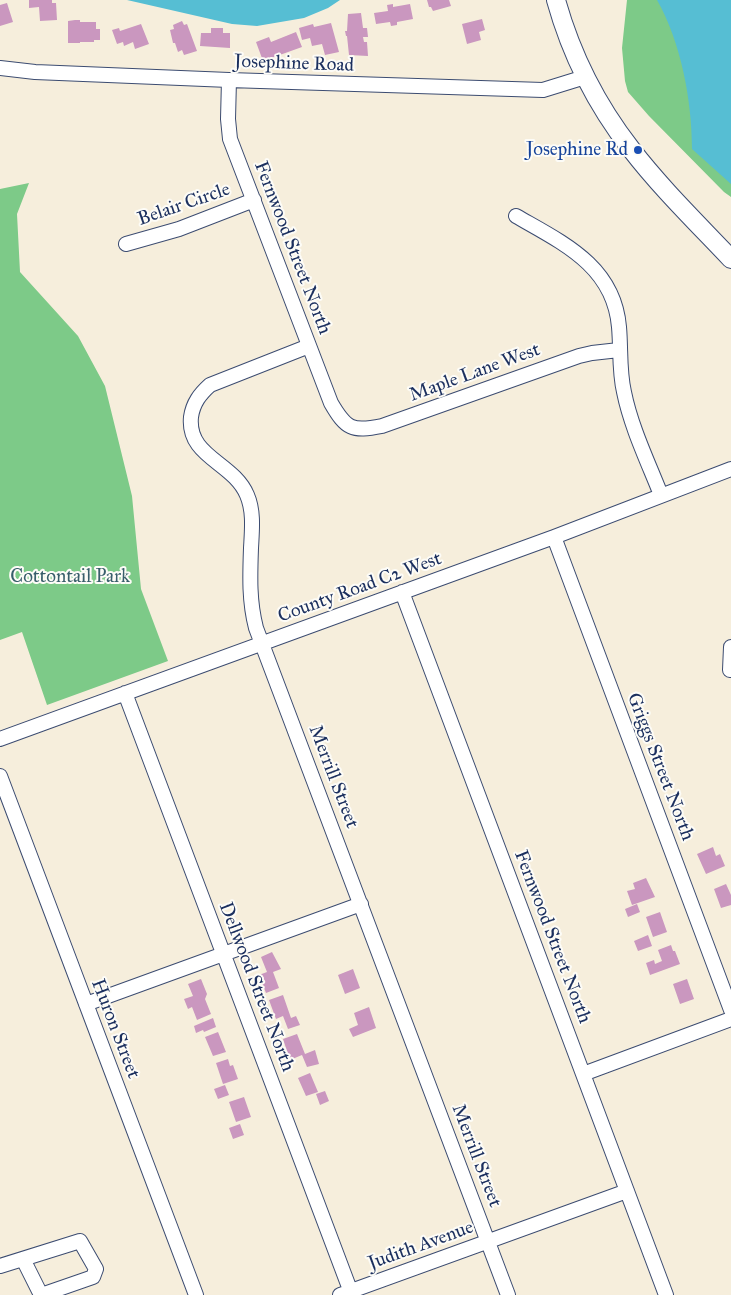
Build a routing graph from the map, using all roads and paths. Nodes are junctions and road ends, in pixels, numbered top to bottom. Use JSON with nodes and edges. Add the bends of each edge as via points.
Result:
{"nodes":[{"id":1,"x":556,"y":0,"type":"edge"},
{"id":2,"x":0,"y":68,"type":"edge"},
{"id":3,"x":585,"y":77,"type":"junction"},
{"id":4,"x":230,"y":80,"type":"junction"},
{"id":5,"x":254,"y":200,"type":"junction"},
{"id":6,"x":516,"y":216,"type":"dead end"},
{"id":7,"x":126,"y":244,"type":"dead end"},
{"id":8,"x":731,"y":259,"type":"edge"},
{"id":9,"x":309,"y":346,"type":"junction"},
{"id":10,"x":619,"y":350,"type":"junction"},
{"id":11,"x":345,"y":423,"type":"joint"},
{"id":12,"x":731,"y":469,"type":"edge"},
{"id":13,"x":661,"y":495,"type":"junction"},
{"id":14,"x":554,"y":537,"type":"junction"},
{"id":15,"x":402,"y":592,"type":"junction"},
{"id":16,"x":262,"y":643,"type":"junction"},
{"id":17,"x":731,"y":649,"type":"edge"},
{"id":18,"x":730,"y":670,"type":"edge"},
{"id":19,"x":125,"y":693,"type":"junction"},
{"id":20,"x":0,"y":739,"type":"edge"},
{"id":21,"x":0,"y":776,"type":"edge"},
{"id":22,"x":361,"y":904,"type":"junction"},
{"id":23,"x":224,"y":954,"type":"junction"},
{"id":24,"x":86,"y":1004,"type":"junction"},
{"id":25,"x":731,"y":1010,"type":"edge"},
{"id":26,"x":731,"y":1019,"type":"edge"},
{"id":27,"x":583,"y":1074,"type":"junction"},
{"id":28,"x":627,"y":1191,"type":"junction"},
{"id":29,"x":488,"y":1241,"type":"junction"},
{"id":30,"x":23,"y":1259,"type":"junction"},
{"id":31,"x":0,"y":1266,"type":"edge"},
{"id":32,"x":348,"y":1294,"type":"edge"},
{"id":33,"x":196,"y":1295,"type":"edge"},
{"id":34,"x":508,"y":1295,"type":"edge"},
{"id":35,"x":666,"y":1295,"type":"edge"}],
"edges":[{"from":1,"to":3,"type":"main road","via":[[567,38]]},
{"from":2,"to":4,"type":"street","name":"Josephine Road"},
{"from":3,"to":4,"type":"street","name":"Josephine Road","via":[[543,90]]},
{"from":3,"to":8,"type":"main road","via":[[612,123],[650,173]]},
{"from":4,"to":5,"type":"street","name":"Fernwood Street North","via":[[230,138]]},
{"from":5,"to":7,"type":"street","name":"Belair Circle","via":[[178,229]]},
{"from":5,"to":9,"type":"street","name":"Fernwood Street North"},
{"from":6,"to":10,"type":"street","via":[[573,250],[599,274],[615,303]]},
{"from":9,"to":11,"type":"street","name":"Fernwood Street North","via":[[331,403]]},
{"from":9,"to":16,"type":"street","name":"Merrill Street","via":[[210,385],[202,391],[192,411],[196,442],[233,473],[250,506],[250,595]]},
{"from":10,"to":11,"type":"street","name":"Maple Lane West","via":[[579,356],[382,426],[356,429]]},
{"from":10,"to":13,"type":"street","via":[[627,409]]},
{"from":12,"to":13,"type":"street","name":"County Road C2 West"},
{"from":13,"to":14,"type":"street","name":"County Road C2 West"},
{"from":14,"to":15,"type":"street","name":"County Road C2 West"},
{"from":14,"to":25,"type":"street","name":"Griggs Street North"},
{"from":15,"to":16,"type":"street","name":"County Road C2 West"},
{"from":15,"to":27,"type":"street","name":"Fernwood Street North"},
{"from":16,"to":19,"type":"street","name":"County Road C2 West"},
{"from":16,"to":22,"type":"street","name":"Merrill Street"},
{"from":17,"to":18,"type":"street"},
{"from":19,"to":20,"type":"street","name":"County Road C2 West"},
{"from":19,"to":23,"type":"street","name":"Dellwood Street North"},
{"from":21,"to":24,"type":"street","name":"Huron Street"},
{"from":22,"to":23,"type":"street"},
{"from":22,"to":29,"type":"street","name":"Merrill Street"},
{"from":23,"to":24,"type":"street"},
{"from":23,"to":32,"type":"street","name":"Dellwood Street North"},
{"from":24,"to":33,"type":"street","name":"Huron Street"},
{"from":26,"to":27,"type":"street"},
{"from":27,"to":28,"type":"street","name":"Fernwood Street North"},
{"from":28,"to":29,"type":"street","name":"Judith Avenue"},
{"from":28,"to":35,"type":"street","name":"Fernwood Street North"},
{"from":29,"to":32,"type":"street","name":"Judith Avenue"},
{"from":29,"to":34,"type":"street","name":"Merrill Street"},
{"from":30,"to":30,"type":"street","via":[[80,1241],[96,1269],[93,1277],[41,1295]]},
{"from":30,"to":31,"type":"street"}]}
